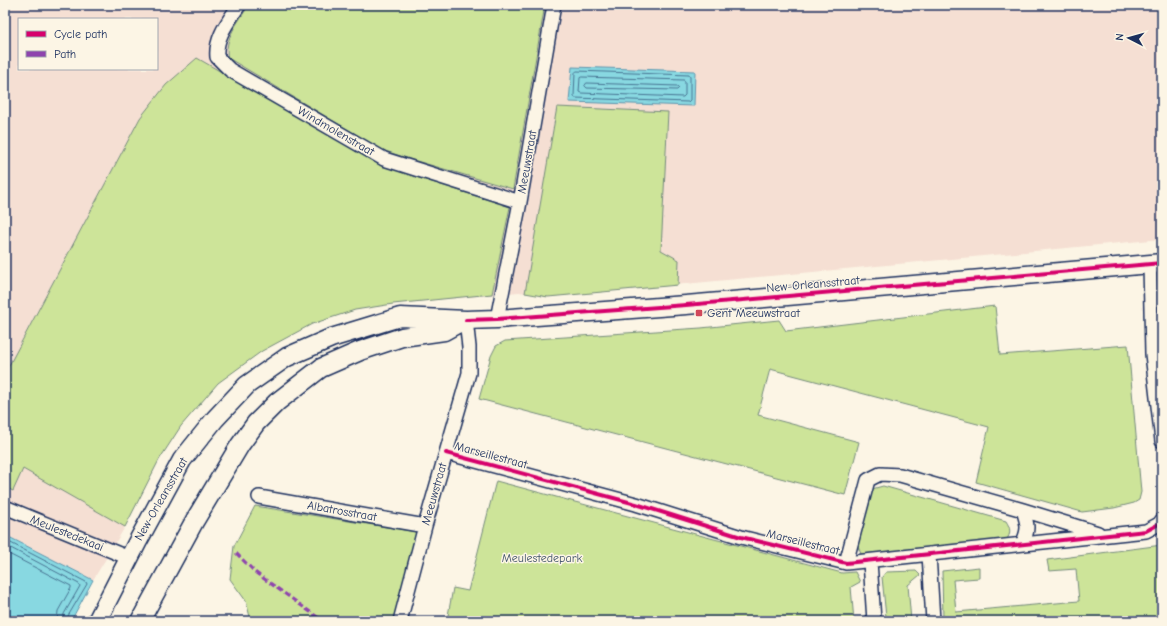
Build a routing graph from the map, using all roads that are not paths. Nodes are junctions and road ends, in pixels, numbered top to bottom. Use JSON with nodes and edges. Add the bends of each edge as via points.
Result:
{"nodes":[{"id":1,"x":239,"y":5,"type":"edge"},
{"id":2,"x":554,"y":5,"type":"edge"},
{"id":3,"x":520,"y":202,"type":"junction"},
{"id":4,"x":1156,"y":264,"type":"edge"},
{"id":5,"x":498,"y":319,"type":"junction"},
{"id":6,"x":466,"y":320,"type":"junction"},
{"id":7,"x":1162,"y":441,"type":"edge"},
{"id":8,"x":446,"y":453,"type":"junction"},
{"id":9,"x":259,"y":497,"type":"dead end"},
{"id":10,"x":5,"y":507,"type":"edge"},
{"id":11,"x":1023,"y":510,"type":"junction"},
{"id":12,"x":1162,"y":520,"type":"edge"},
{"id":13,"x":425,"y":526,"type":"junction"},
{"id":14,"x":1103,"y":535,"type":"junction"},
{"id":15,"x":1022,"y":544,"type":"junction"},
{"id":16,"x":929,"y":554,"type":"junction"},
{"id":17,"x":128,"y":558,"type":"junction"},
{"id":18,"x":870,"y":561,"type":"junction"},
{"id":19,"x":846,"y":563,"type":"junction"},
{"id":20,"x":97,"y":621,"type":"edge"},
{"id":21,"x":140,"y":621,"type":"edge"},
{"id":22,"x":400,"y":621,"type":"edge"},
{"id":23,"x":874,"y":621,"type":"edge"},
{"id":24,"x":933,"y":621,"type":"edge"}],
"edges":[{"from":1,"to":3,"type":"street","name":"Windmolenstraat","via":[[220,36],[216,48],[217,57],[230,70],[384,159]]},
{"from":2,"to":3,"type":"street","name":"Meeuwstraat"},
{"from":3,"to":5,"type":"street","name":"Meeuwstraat"},
{"from":4,"to":5,"type":"main road","name":"New-Orleansstraat"},
{"from":4,"to":7,"type":"street","via":[[1152,354]]},
{"from":5,"to":6,"type":"main road","name":"New-Orleansstraat"},
{"from":6,"to":8,"type":"street","name":"Meeuwstraat","via":[[469,373]]},
{"from":6,"to":17,"type":"main road","name":"New-Orleansstraat","via":[[400,317],[331,338],[288,357],[247,385],[182,460]]},
{"from":6,"to":21,"type":"main road","name":"New-Orleansstraat","via":[[444,331],[402,337],[320,368],[277,402],[256,423],[240,445],[195,520]]},
{"from":8,"to":13,"type":"street","name":"Meeuwstraat"},
{"from":8,"to":19,"type":"street","name":"Marseillestraat","via":[[636,504],[741,537]]},
{"from":9,"to":13,"type":"street","name":"Albatrosstraat"},
{"from":10,"to":17,"type":"street","name":"Meulestedekaai"},
{"from":11,"to":14,"type":"street","name":"Marseillestraat"},
{"from":11,"to":15,"type":"street","via":[[1028,524]]},
{"from":11,"to":19,"type":"street","name":"Marseillestraat","via":[[900,475],[880,474],[868,480]]},
{"from":12,"to":14,"type":"street","name":"Marseillestraat","via":[[1146,531]]},
{"from":13,"to":22,"type":"street","name":"Meeuwstraat"},
{"from":14,"to":15,"type":"street","name":"Marseillestraat"},
{"from":15,"to":16,"type":"street","name":"Marseillestraat"},
{"from":16,"to":18,"type":"street","name":"Marseillestraat"},
{"from":16,"to":24,"type":"street"},
{"from":17,"to":20,"type":"main road","name":"New-Orleansstraat"},
{"from":18,"to":19,"type":"street","name":"Marseillestraat"},
{"from":18,"to":23,"type":"street"}]}
